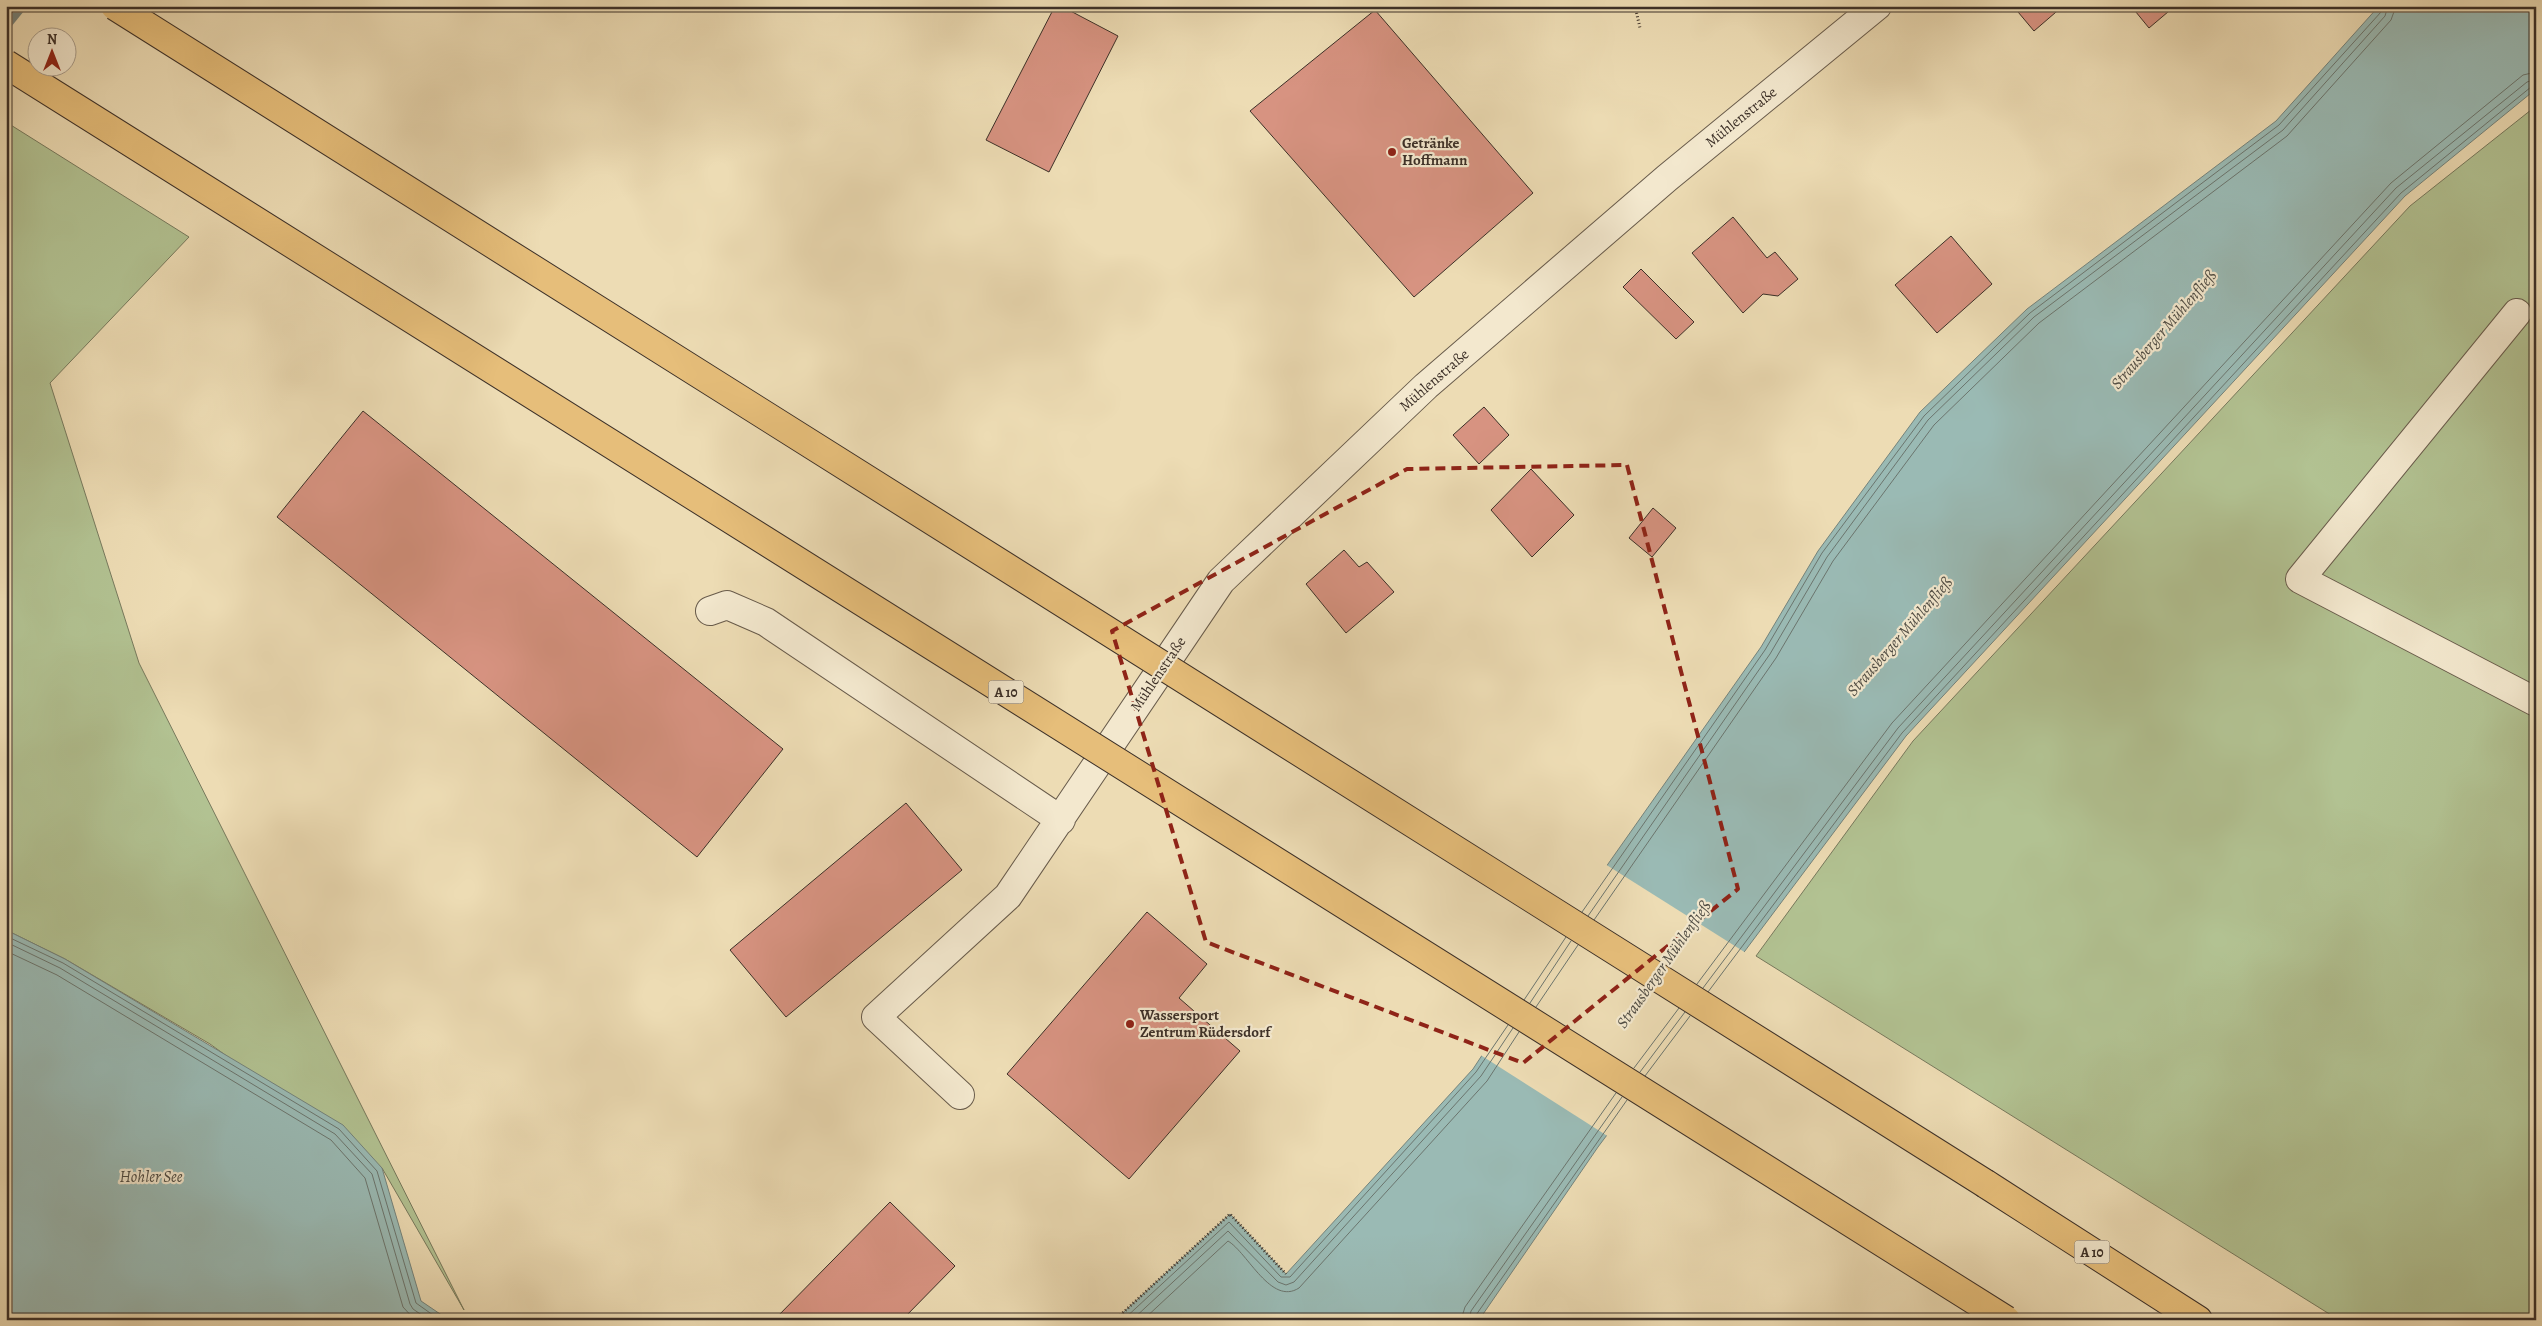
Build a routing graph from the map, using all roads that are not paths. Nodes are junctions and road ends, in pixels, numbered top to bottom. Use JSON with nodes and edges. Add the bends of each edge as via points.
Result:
{"nodes":[{"id":1,"x":115,"y":6,"type":"edge"},
{"id":2,"x":1877,"y":6,"type":"edge"},
{"id":3,"x":6,"y":64,"type":"edge"},
{"id":4,"x":2517,"y":313,"type":"dead end"},
{"id":5,"x":710,"y":611,"type":"dead end"},
{"id":6,"x":2536,"y":702,"type":"edge"},
{"id":7,"x":1061,"y":820,"type":"junction"},
{"id":8,"x":960,"y":1095,"type":"dead end"},
{"id":9,"x":2006,"y":1320,"type":"edge"},
{"id":10,"x":2198,"y":1320,"type":"edge"}],
"edges":[{"from":1,"to":10,"type":"highway","number":"A 10","bridge":true},
{"from":2,"to":7,"type":"street","name":"Mühlenstraße","via":[[1667,178],[1426,386],[1221,580]]},
{"from":3,"to":9,"type":"highway","number":"A 10","bridge":true},
{"from":4,"to":6,"type":"street","via":[[2300,579]]},
{"from":5,"to":7,"type":"street","via":[[727,605],[766,622]]},
{"from":7,"to":8,"type":"street","name":"Mühlenstraße","via":[[1008,896],[876,1017]]}]}
